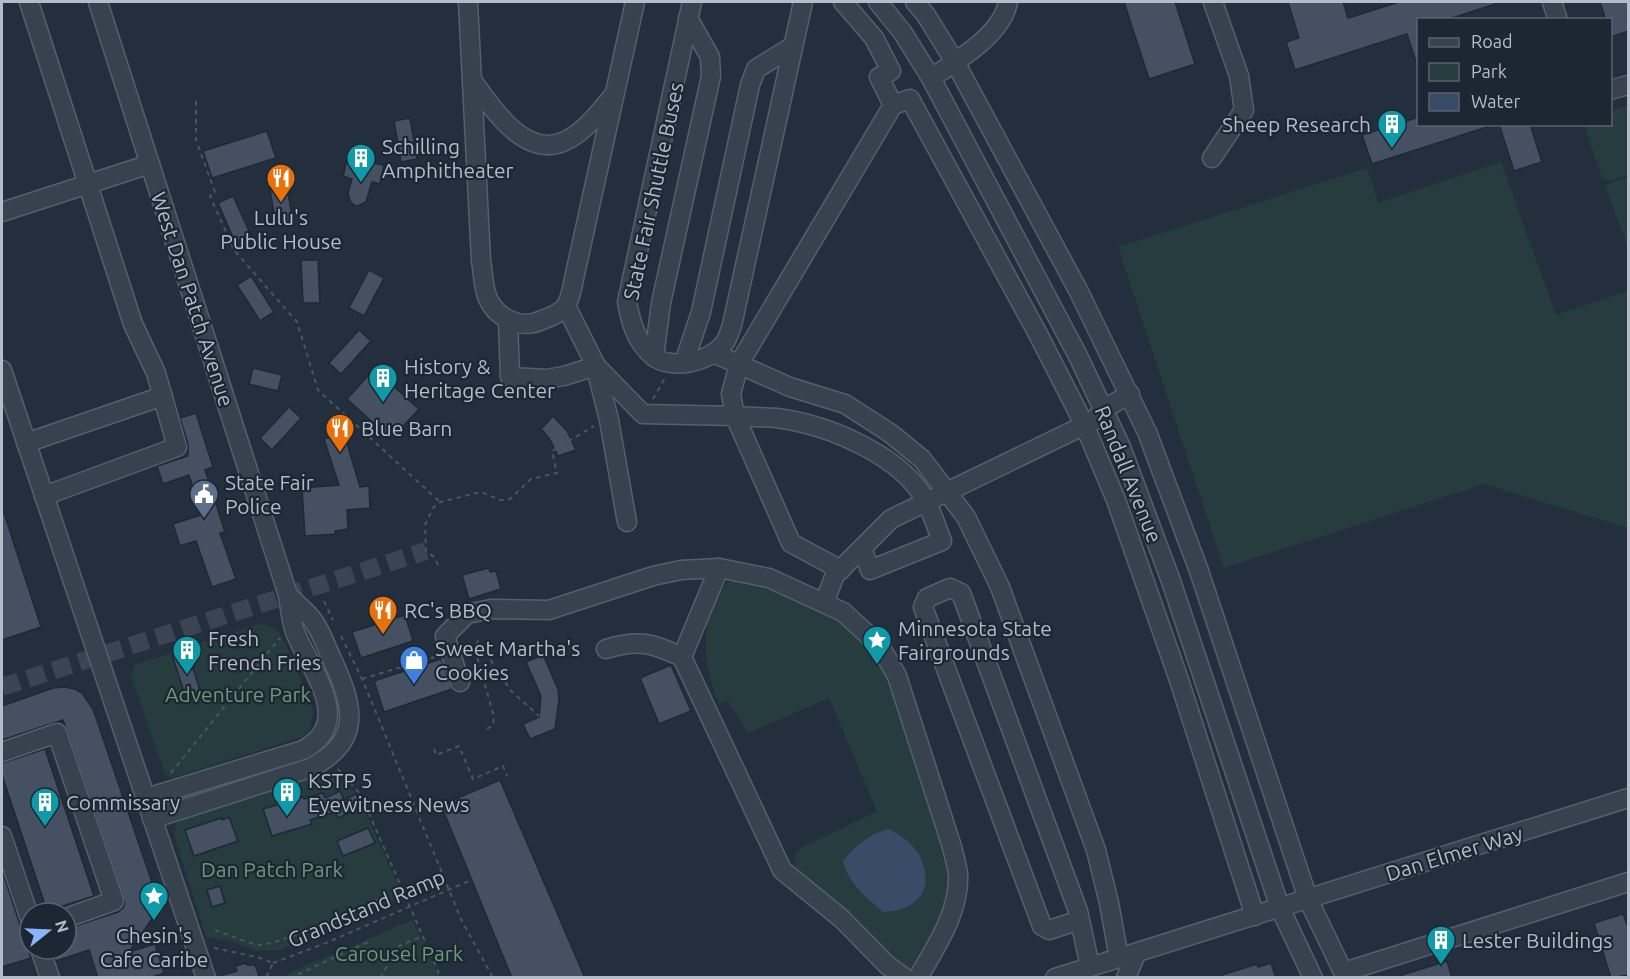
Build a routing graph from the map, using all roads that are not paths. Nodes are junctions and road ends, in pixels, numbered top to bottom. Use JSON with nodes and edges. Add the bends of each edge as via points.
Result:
{"nodes":[{"id":1,"x":29,"y":2,"type":"edge"},
{"id":2,"x":98,"y":2,"type":"edge"},
{"id":3,"x":468,"y":2,"type":"edge"},
{"id":4,"x":635,"y":2,"type":"edge"},
{"id":5,"x":803,"y":2,"type":"edge"},
{"id":6,"x":843,"y":2,"type":"edge"},
{"id":7,"x":878,"y":2,"type":"edge"},
{"id":8,"x":915,"y":2,"type":"edge"},
{"id":9,"x":1008,"y":2,"type":"edge"},
{"id":10,"x":1213,"y":2,"type":"edge"},
{"id":11,"x":1552,"y":2,"type":"edge"},
{"id":12,"x":690,"y":10,"type":"edge"},
{"id":13,"x":1557,"y":18,"type":"edge"},
{"id":14,"x":793,"y":46,"type":"junction"},
{"id":15,"x":917,"y":56,"type":"junction"},
{"id":16,"x":955,"y":62,"type":"junction"},
{"id":17,"x":891,"y":71,"type":"junction"},
{"id":18,"x":472,"y":80,"type":"junction"},
{"id":19,"x":932,"y":81,"type":"junction"},
{"id":20,"x":1629,"y":86,"type":"edge"},
{"id":21,"x":1612,"y":90,"type":"edge"},
{"id":22,"x":615,"y":93,"type":"junction"},
{"id":23,"x":910,"y":99,"type":"junction"},
{"id":24,"x":893,"y":105,"type":"junction"},
{"id":25,"x":1212,"y":158,"type":"dead end"},
{"id":26,"x":150,"y":164,"type":"junction"},
{"id":27,"x":88,"y":184,"type":"junction"},
{"id":28,"x":2,"y":212,"type":"edge"},
{"id":29,"x":566,"y":306,"type":"junction"},
{"id":30,"x":508,"y":321,"type":"junction"},
{"id":31,"x":712,"y":353,"type":"junction"},
{"id":32,"x":654,"y":357,"type":"junction"},
{"id":33,"x":678,"y":364,"type":"junction"},
{"id":34,"x":739,"y":364,"type":"junction"},
{"id":35,"x":596,"y":366,"type":"junction"},
{"id":36,"x":2,"y":370,"type":"edge"},
{"id":37,"x":1130,"y":394,"type":"junction"},
{"id":38,"x":163,"y":396,"type":"junction"},
{"id":39,"x":1104,"y":409,"type":"junction"},
{"id":40,"x":735,"y":416,"type":"junction"},
{"id":41,"x":1084,"y":424,"type":"junction"},
{"id":42,"x":26,"y":443,"type":"junction"},
{"id":43,"x":948,"y":491,"type":"junction"},
{"id":44,"x":45,"y":496,"type":"junction"},
{"id":45,"x":927,"y":502,"type":"junction"},
{"id":46,"x":627,"y":522,"type":"dead end"},
{"id":47,"x":862,"y":548,"type":"junction"},
{"id":48,"x":719,"y":568,"type":"junction"},
{"id":49,"x":841,"y":570,"type":"junction"},
{"id":50,"x":288,"y":596,"type":"junction"},
{"id":51,"x":824,"y":603,"type":"junction"},
{"id":52,"x":606,"y":649,"type":"dead end"},
{"id":53,"x":682,"y":657,"type":"junction"},
{"id":54,"x":460,"y":682,"type":"dead end"},
{"id":55,"x":2,"y":752,"type":"edge"},
{"id":56,"x":146,"y":798,"type":"junction"},
{"id":57,"x":1629,"y":798,"type":"edge"},
{"id":58,"x":152,"y":819,"type":"junction"},
{"id":59,"x":2,"y":836,"type":"edge"},
{"id":60,"x":1629,"y":882,"type":"edge"},
{"id":61,"x":1308,"y":899,"type":"junction"},
{"id":62,"x":24,"y":901,"type":"edge"},
{"id":63,"x":1280,"y":908,"type":"junction"},
{"id":64,"x":78,"y":914,"type":"edge"},
{"id":65,"x":1255,"y":916,"type":"junction"},
{"id":66,"x":1080,"y":920,"type":"junction"},
{"id":67,"x":1127,"y":956,"type":"junction"},
{"id":68,"x":44,"y":961,"type":"edge"},
{"id":69,"x":1090,"y":967,"type":"junction"},
{"id":70,"x":1345,"y":975,"type":"edge"},
{"id":71,"x":50,"y":978,"type":"edge"},
{"id":72,"x":206,"y":978,"type":"edge"},
{"id":73,"x":905,"y":978,"type":"edge"},
{"id":74,"x":918,"y":978,"type":"edge"},
{"id":75,"x":1055,"y":978,"type":"edge"},
{"id":76,"x":1126,"y":978,"type":"edge"},
{"id":77,"x":1312,"y":978,"type":"edge"}],
"edges":[{"from":1,"to":27,"type":"street"},
{"from":2,"to":26,"type":"street","name":"West Dan Patch Avenue"},
{"from":3,"to":18,"type":"street"},
{"from":4,"to":22,"type":"street"},
{"from":5,"to":14,"type":"street"},
{"from":6,"to":17,"type":"street","via":[[874,38]]},
{"from":7,"to":15,"type":"street","name":"Randall Avenue"},
{"from":8,"to":16,"type":"street","name":"Randall Avenue"},
{"from":9,"to":16,"type":"street","via":[[1000,23]]},
{"from":10,"to":25,"type":"street","via":[[1239,76],[1244,110]]},
{"from":11,"to":13,"type":"street"},
{"from":12,"to":32,"type":"street","name":"State Fair Shuttle Buses","via":[[710,57],[711,76],[661,303]]},
{"from":12,"to":32,"type":"street","name":"State Fair Shuttle Buses","via":[[627,302],[631,326]]},
{"from":14,"to":31,"type":"street","via":[[732,325],[725,343]]},
{"from":14,"to":33,"type":"street","via":[[756,69],[750,85],[700,312]]},
{"from":15,"to":17,"type":"street"},
{"from":15,"to":19,"type":"street","name":"Randall Avenue"},
{"from":16,"to":19,"type":"street"},
{"from":16,"to":37,"type":"street","name":"Randall Avenue"},
{"from":17,"to":24,"type":"street","via":[[879,77]]},
{"from":18,"to":22,"type":"street","via":[[502,119],[538,145],[565,141],[579,132]]},
{"from":18,"to":30,"type":"street","via":[[481,261],[486,294]]},
{"from":19,"to":23,"type":"street"},
{"from":19,"to":39,"type":"street","name":"Randall Avenue"},
{"from":20,"to":21,"type":"street"},
{"from":22,"to":29,"type":"street"},
{"from":23,"to":24,"type":"street"},
{"from":23,"to":41,"type":"street"},
{"from":24,"to":34,"type":"street"},
{"from":26,"to":27,"type":"street"},
{"from":26,"to":50,"type":"street","name":"West Dan Patch Avenue"},
{"from":27,"to":28,"type":"street"},
{"from":27,"to":38,"type":"street","via":[[133,324]]},
{"from":29,"to":30,"type":"street","via":[[537,323]]},
{"from":29,"to":35,"type":"street"},
{"from":30,"to":35,"type":"street","via":[[510,377],[546,379]]},
{"from":31,"to":33,"type":"street"},
{"from":31,"to":34,"type":"street"},
{"from":32,"to":33,"type":"street","name":"State Fair Shuttle Buses"},
{"from":34,"to":40,"type":"street","via":[[731,393]]},
{"from":34,"to":43,"type":"street","via":[[790,387],[845,404],[922,459]]},
{"from":35,"to":40,"type":"street","via":[[643,414]]},
{"from":35,"to":46,"type":"street"},
{"from":36,"to":42,"type":"street"},
{"from":37,"to":39,"type":"street"},
{"from":37,"to":61,"type":"street","name":"Randall Avenue","via":[[1199,571]]},
{"from":38,"to":42,"type":"street"},
{"from":38,"to":44,"type":"street","via":[[177,447]]},
{"from":39,"to":41,"type":"street"},
{"from":39,"to":63,"type":"street","name":"Randall Avenue","via":[[1160,549]]},
{"from":40,"to":45,"type":"street","via":[[778,418],[835,432],[888,460]]},
{"from":40,"to":49,"type":"street","via":[[791,543]]},
{"from":41,"to":43,"type":"street"},
{"from":41,"to":65,"type":"street","via":[[1142,570]]},
{"from":42,"to":44,"type":"street"},
{"from":43,"to":45,"type":"street"},
{"from":43,"to":67,"type":"street","via":[[986,555],[1014,622],[1096,850]]},
{"from":44,"to":56,"type":"street"},
{"from":45,"to":47,"type":"street","via":[[891,519]]},
{"from":45,"to":47,"type":"street","via":[[942,542],[870,570]]},
{"from":47,"to":49,"type":"street"},
{"from":48,"to":51,"type":"street","via":[[769,578]]},
{"from":48,"to":53,"type":"street"},
{"from":48,"to":54,"type":"street","via":[[653,576],[549,610],[491,609],[467,614],[445,636]]},
{"from":49,"to":51,"type":"street","via":[[835,575]]},
{"from":50,"to":56,"type":"street","name":"West Dan Patch Avenue","via":[[295,630],[327,702],[328,722],[320,739],[303,750]]},
{"from":50,"to":58,"type":"street","name":"West Dan Patch Avenue","via":[[314,621],[344,684],[350,708],[347,731],[337,749],[310,768]]},
{"from":51,"to":74,"type":"street","via":[[843,612],[866,633],[897,676],[952,847],[958,874],[955,898],[949,920]]},
{"from":52,"to":53,"type":"street","via":[[642,642]]},
{"from":53,"to":73,"type":"street","via":[[782,870]]},
{"from":55,"to":64,"type":"street","via":[[57,733],[114,901]]},
{"from":56,"to":58,"type":"street"},
{"from":57,"to":61,"type":"street","name":"Dan Elmer Way"},
{"from":58,"to":72,"type":"street"},
{"from":59,"to":62,"type":"street"},
{"from":60,"to":70,"type":"street"},
{"from":61,"to":63,"type":"street","name":"Dan Elmer Way"},
{"from":61,"to":70,"type":"street","name":"Randall Avenue"},
{"from":63,"to":65,"type":"street","name":"Dan Elmer Way"},
{"from":63,"to":77,"type":"street","name":"Randall Avenue"},
{"from":65,"to":67,"type":"street","name":"Dan Elmer Way"},
{"from":66,"to":66,"type":"street","via":[[1049,930],[1042,926],[923,608],[927,598],[950,588],[961,593]]},
{"from":66,"to":69,"type":"street"},
{"from":67,"to":69,"type":"street","name":"Dan Elmer Way"},
{"from":67,"to":76,"type":"street"},
{"from":68,"to":71,"type":"street"},
{"from":69,"to":75,"type":"street","name":"Dan Elmer Way"}]}
